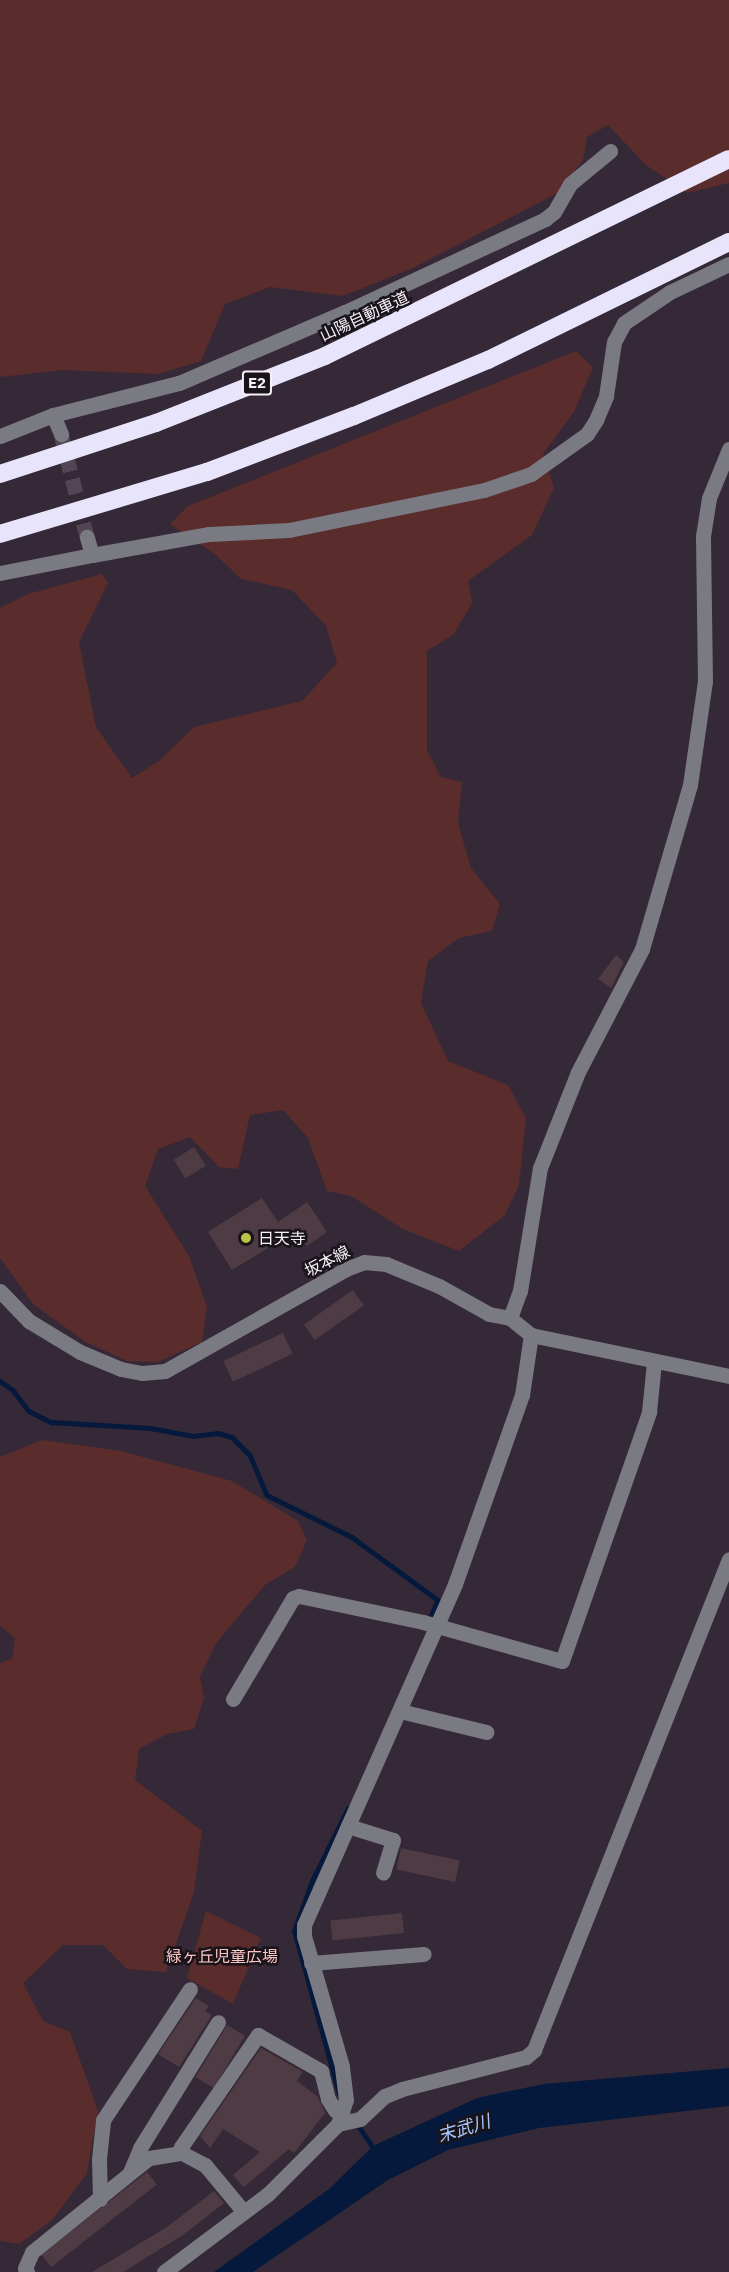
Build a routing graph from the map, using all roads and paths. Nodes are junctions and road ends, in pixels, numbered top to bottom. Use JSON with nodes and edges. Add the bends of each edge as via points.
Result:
{"nodes":[{"id":1,"x":610,"y":151,"type":"dead end"},
{"id":2,"x":729,"y":159,"type":"edge"},
{"id":3,"x":729,"y":242,"type":"edge"},
{"id":4,"x":729,"y":264,"type":"edge"},
{"id":5,"x":54,"y":415,"type":"junction"},
{"id":6,"x":62,"y":434,"type":"tunnel mouth"},
{"id":7,"x":0,"y":436,"type":"edge"},
{"id":8,"x":729,"y":449,"type":"edge"},
{"id":9,"x":0,"y":474,"type":"edge"},
{"id":10,"x":0,"y":534,"type":"edge"},
{"id":11,"x":87,"y":537,"type":"tunnel mouth"},
{"id":12,"x":92,"y":555,"type":"junction"},
{"id":13,"x":0,"y":573,"type":"edge"},
{"id":14,"x":0,"y":1291,"type":"edge"},
{"id":15,"x":510,"y":1318,"type":"junction"},
{"id":16,"x":531,"y":1335,"type":"junction"},
{"id":17,"x":654,"y":1362,"type":"junction"},
{"id":18,"x":729,"y":1376,"type":"edge"},
{"id":19,"x":729,"y":1559,"type":"edge"},
{"id":20,"x":431,"y":1626,"type":"junction"},
{"id":21,"x":233,"y":1699,"type":"dead end"},
{"id":22,"x":400,"y":1711,"type":"junction"},
{"id":23,"x":486,"y":1732,"type":"dead end"},
{"id":24,"x":348,"y":1826,"type":"junction"},
{"id":25,"x":383,"y":1872,"type":"dead end"},
{"id":26,"x":424,"y":1954,"type":"dead end"},
{"id":27,"x":311,"y":1963,"type":"junction"},
{"id":28,"x":190,"y":1989,"type":"dead end"},
{"id":29,"x":218,"y":2022,"type":"dead end"},
{"id":30,"x":347,"y":2120,"type":"junction"},
{"id":31,"x":182,"y":2153,"type":"junction"},
{"id":32,"x":130,"y":2172,"type":"junction"},
{"id":33,"x":100,"y":2199,"type":"junction"},
{"id":34,"x":244,"y":2212,"type":"junction"},
{"id":35,"x":27,"y":2272,"type":"edge"},
{"id":36,"x":164,"y":2272,"type":"edge"}],
"edges":[{"from":1,"to":5,"type":"street","via":[[570,184],[554,212],[545,219],[345,312],[179,383]]},
{"from":2,"to":9,"type":"highway","name":"山陽自動車道","number":"E2","via":[[325,356],[156,423]]},
{"from":3,"to":10,"type":"highway","via":[[488,360],[207,472]]},
{"from":4,"to":12,"type":"street","via":[[670,292],[624,323],[614,342],[606,396],[596,420],[587,434],[531,474],[484,490],[289,530],[209,534]]},
{"from":5,"to":6,"type":"street"},
{"from":5,"to":7,"type":"street"},
{"from":8,"to":15,"type":"street","via":[[709,498],[703,536],[705,681],[690,785],[642,949],[578,1072],[540,1168],[520,1291]]},
{"from":11,"to":12,"type":"street"},
{"from":12,"to":13,"type":"street"},
{"from":14,"to":15,"type":"street","name":"坂本線","via":[[29,1321],[80,1352],[142,1373],[165,1371],[364,1262],[408,1271],[489,1314]]},
{"from":15,"to":16,"type":"street","name":"坂本線"},
{"from":16,"to":17,"type":"street","name":"坂本線"},
{"from":16,"to":20,"type":"street","via":[[522,1395]]},
{"from":17,"to":18,"type":"street","name":"坂本線"},
{"from":17,"to":20,"type":"street","via":[[649,1412],[562,1661]]},
{"from":19,"to":30,"type":"street","via":[[534,2050],[526,2057],[402,2089]]},
{"from":20,"to":21,"type":"street","via":[[298,1596],[293,1598]]},
{"from":20,"to":22,"type":"street"},
{"from":22,"to":23,"type":"street"},
{"from":22,"to":24,"type":"street"},
{"from":24,"to":25,"type":"street","via":[[393,1840]]},
{"from":24,"to":27,"type":"street","via":[[304,1925]]},
{"from":26,"to":27,"type":"street"},
{"from":27,"to":30,"type":"street","via":[[342,2066]]},
{"from":28,"to":33,"type":"street","via":[[103,2120]]},
{"from":29,"to":32,"type":"street","via":[[140,2148]]},
{"from":30,"to":31,"type":"street","via":[[328,2099],[321,2072],[258,2035],[181,2147]]},
{"from":30,"to":34,"type":"street"},
{"from":31,"to":32,"type":"street","via":[[149,2158]]},
{"from":31,"to":34,"type":"street","via":[[205,2165]]},
{"from":32,"to":33,"type":"street"},
{"from":33,"to":35,"type":"street","via":[[32,2252]]},
{"from":34,"to":36,"type":"street"}]}
